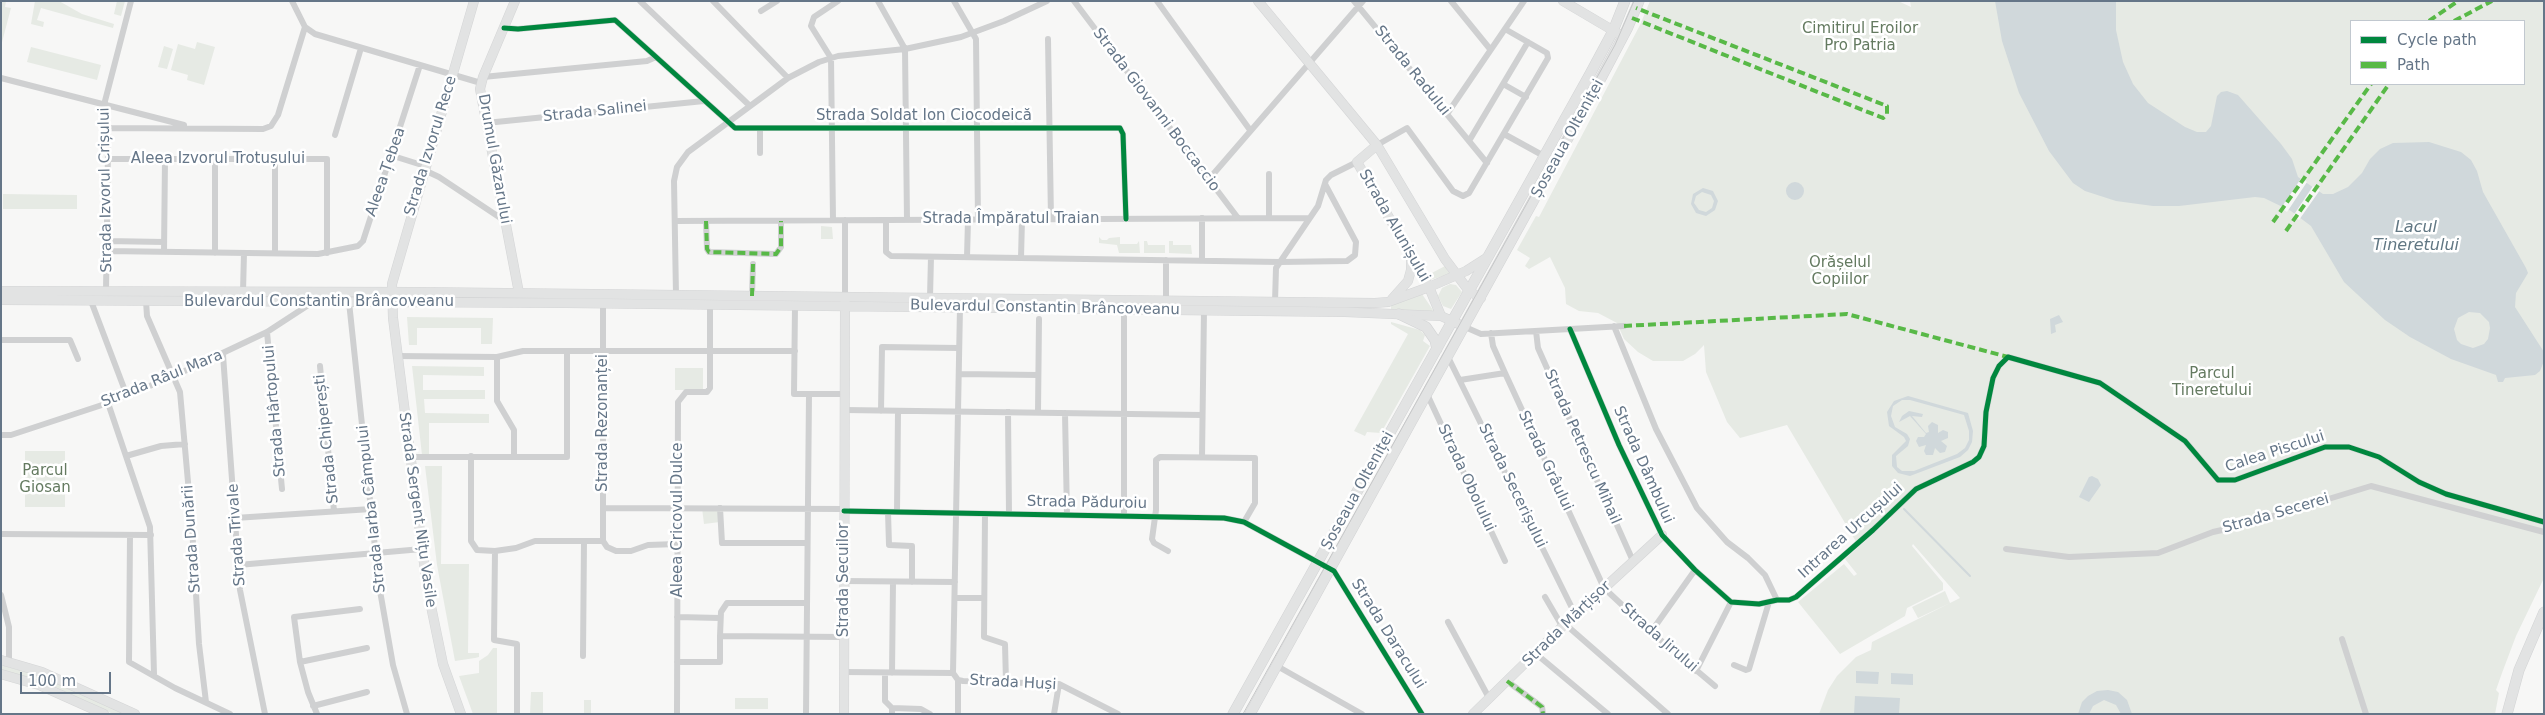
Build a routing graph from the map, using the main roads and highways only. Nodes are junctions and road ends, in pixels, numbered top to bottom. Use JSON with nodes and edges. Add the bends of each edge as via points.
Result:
{"nodes":[{"id":1,"x":474,"y":1,"type":"edge"},
{"id":2,"x":515,"y":1,"type":"edge"},
{"id":3,"x":1258,"y":1,"type":"edge"},
{"id":4,"x":1563,"y":1,"type":"edge"},
{"id":5,"x":1625,"y":1,"type":"edge"},
{"id":6,"x":1638,"y":1,"type":"edge"},
{"id":7,"x":1614,"y":31,"type":"junction"},
{"id":8,"x":1623,"y":37,"type":"junction"},
{"id":9,"x":1378,"y":145,"type":"junction"},
{"id":10,"x":1411,"y":256,"type":"junction"},
{"id":11,"x":1488,"y":256,"type":"junction"},
{"id":12,"x":1457,"y":276,"type":"junction"},
{"id":13,"x":1429,"y":287,"type":"junction"},
{"id":14,"x":1,"y":291,"type":"edge"},
{"id":15,"x":1469,"y":291,"type":"junction"},
{"id":16,"x":392,"y":292,"type":"junction"},
{"id":17,"x":518,"y":293,"type":"junction"},
{"id":18,"x":1481,"y":298,"type":"junction"},
{"id":19,"x":637,"y":299,"type":"junction"},
{"id":20,"x":1,"y":300,"type":"edge"},
{"id":21,"x":845,"y":301,"type":"junction"},
{"id":22,"x":392,"y":302,"type":"junction"},
{"id":23,"x":1388,"y":302,"type":"junction"},
{"id":24,"x":1399,"y":314,"type":"junction"},
{"id":25,"x":1441,"y":316,"type":"junction"},
{"id":26,"x":1453,"y":320,"type":"junction"},
{"id":27,"x":1465,"y":327,"type":"junction"},
{"id":28,"x":1437,"y":349,"type":"junction"},
{"id":29,"x":1662,"y":536,"type":"road end"},
{"id":30,"x":2544,"y":612,"type":"edge"},
{"id":31,"x":5,"y":661,"type":"edge"},
{"id":32,"x":1,"y":674,"type":"edge"},
{"id":33,"x":2509,"y":713,"type":"edge"},
{"id":34,"x":104,"y":714,"type":"edge"},
{"id":35,"x":135,"y":714,"type":"edge"},
{"id":36,"x":461,"y":714,"type":"edge"},
{"id":37,"x":844,"y":714,"type":"edge"},
{"id":38,"x":1233,"y":714,"type":"edge"},
{"id":39,"x":1250,"y":714,"type":"edge"},
{"id":40,"x":1473,"y":714,"type":"edge"}],
"edges":[{"from":1,"to":16,"type":"main road","name":"Strada Izvorul Rece","via":[[394,270]]},
{"from":2,"to":17,"type":"main road","name":"Drumul Găzarului","via":[[482,80],[486,124]]},
{"from":3,"to":9,"type":"main road","name":"Strada Alunișului"},
{"from":4,"to":7,"type":"main road"},
{"from":5,"to":7,"type":"main road","name":"Șoseaua Olteniței"},
{"from":6,"to":8,"type":"main road","name":"Șoseaua Olteniței"},
{"from":7,"to":8,"type":"main road"},
{"from":7,"to":11,"type":"main road","name":"Șoseaua Olteniței"},
{"from":8,"to":18,"type":"main road","name":"Șoseaua Olteniței"},
{"from":9,"to":10,"type":"main road","name":"Strada Alunișului","via":[[1357,162]]},
{"from":9,"to":12,"type":"main road","name":"Strada Alunișului"},
{"from":10,"to":13,"type":"main road","name":"Strada Alunișului"},
{"from":10,"to":23,"type":"main road","via":[[1408,281]]},
{"from":11,"to":12,"type":"main road","name":"Bulevardul Constantin Brâncoveanu"},
{"from":11,"to":15,"type":"main road","name":"Șoseaua Olteniței"},
{"from":12,"to":13,"type":"main road","name":"Bulevardul Constantin Brâncoveanu"},
{"from":12,"to":15,"type":"main road","name":"Strada Alunișului"},
{"from":13,"to":23,"type":"main road","name":"Bulevardul Constantin Brâncoveanu"},
{"from":13,"to":25,"type":"main road","name":"Strada Alunișului"},
{"from":14,"to":16,"type":"main road","name":"Bulevardul Constantin Brâncoveanu"},
{"from":15,"to":18,"type":"main road","name":"Strada Alunișului"},
{"from":15,"to":26,"type":"main road","name":"Șoseaua Olteniței"},
{"from":16,"to":17,"type":"main road","name":"Bulevardul Constantin Brâncoveanu"},
{"from":16,"to":22,"type":"main road","name":"Strada Izvorul Rece"},
{"from":17,"to":19,"type":"main road","name":"Bulevardul Constantin Brâncoveanu"},
{"from":18,"to":27,"type":"main road","name":"Șoseaua Olteniței"},
{"from":19,"to":21,"type":"main road","name":"Bulevardul Constantin Brâncoveanu","via":[[676,295]]},
{"from":19,"to":21,"type":"main road","name":"Bulevardul Constantin Brâncoveanu","via":[[710,305],[795,306]]},
{"from":19,"to":22,"type":"main road","name":"Bulevardul Constantin Brâncoveanu","via":[[603,304]]},
{"from":20,"to":22,"type":"main road","name":"Bulevardul Constantin Brâncoveanu"},
{"from":21,"to":23,"type":"main road","name":"Bulevardul Constantin Brâncoveanu","via":[[930,297]]},
{"from":21,"to":24,"type":"main road","name":"Bulevardul Constantin Brâncoveanu","via":[[960,307]]},
{"from":21,"to":37,"type":"main road","name":"Strada Secuilor"},
{"from":22,"to":36,"type":"main road","name":"Strada Sergent Nițu Vasile","via":[[422,549],[438,642]]},
{"from":24,"to":25,"type":"main road","name":"Bulevardul Constantin Brâncoveanu"},
{"from":24,"to":28,"type":"main road","via":[[1429,331]]},
{"from":25,"to":26,"type":"main road","name":"Bulevardul Constantin Brâncoveanu"},
{"from":26,"to":27,"type":"main road"},
{"from":26,"to":28,"type":"main road","name":"Șoseaua Olteniței"},
{"from":27,"to":39,"type":"main road","name":"Șoseaua Olteniței"},
{"from":28,"to":38,"type":"main road","name":"Șoseaua Olteniței"},
{"from":29,"to":40,"type":"main road","name":"Strada Mărțișor","via":[[1575,614]]},
{"from":30,"to":33,"type":"main road","via":[[2518,670]]},
{"from":31,"to":35,"type":"main road","via":[[42,672]]},
{"from":32,"to":34,"type":"main road","via":[[39,685]]}]}
